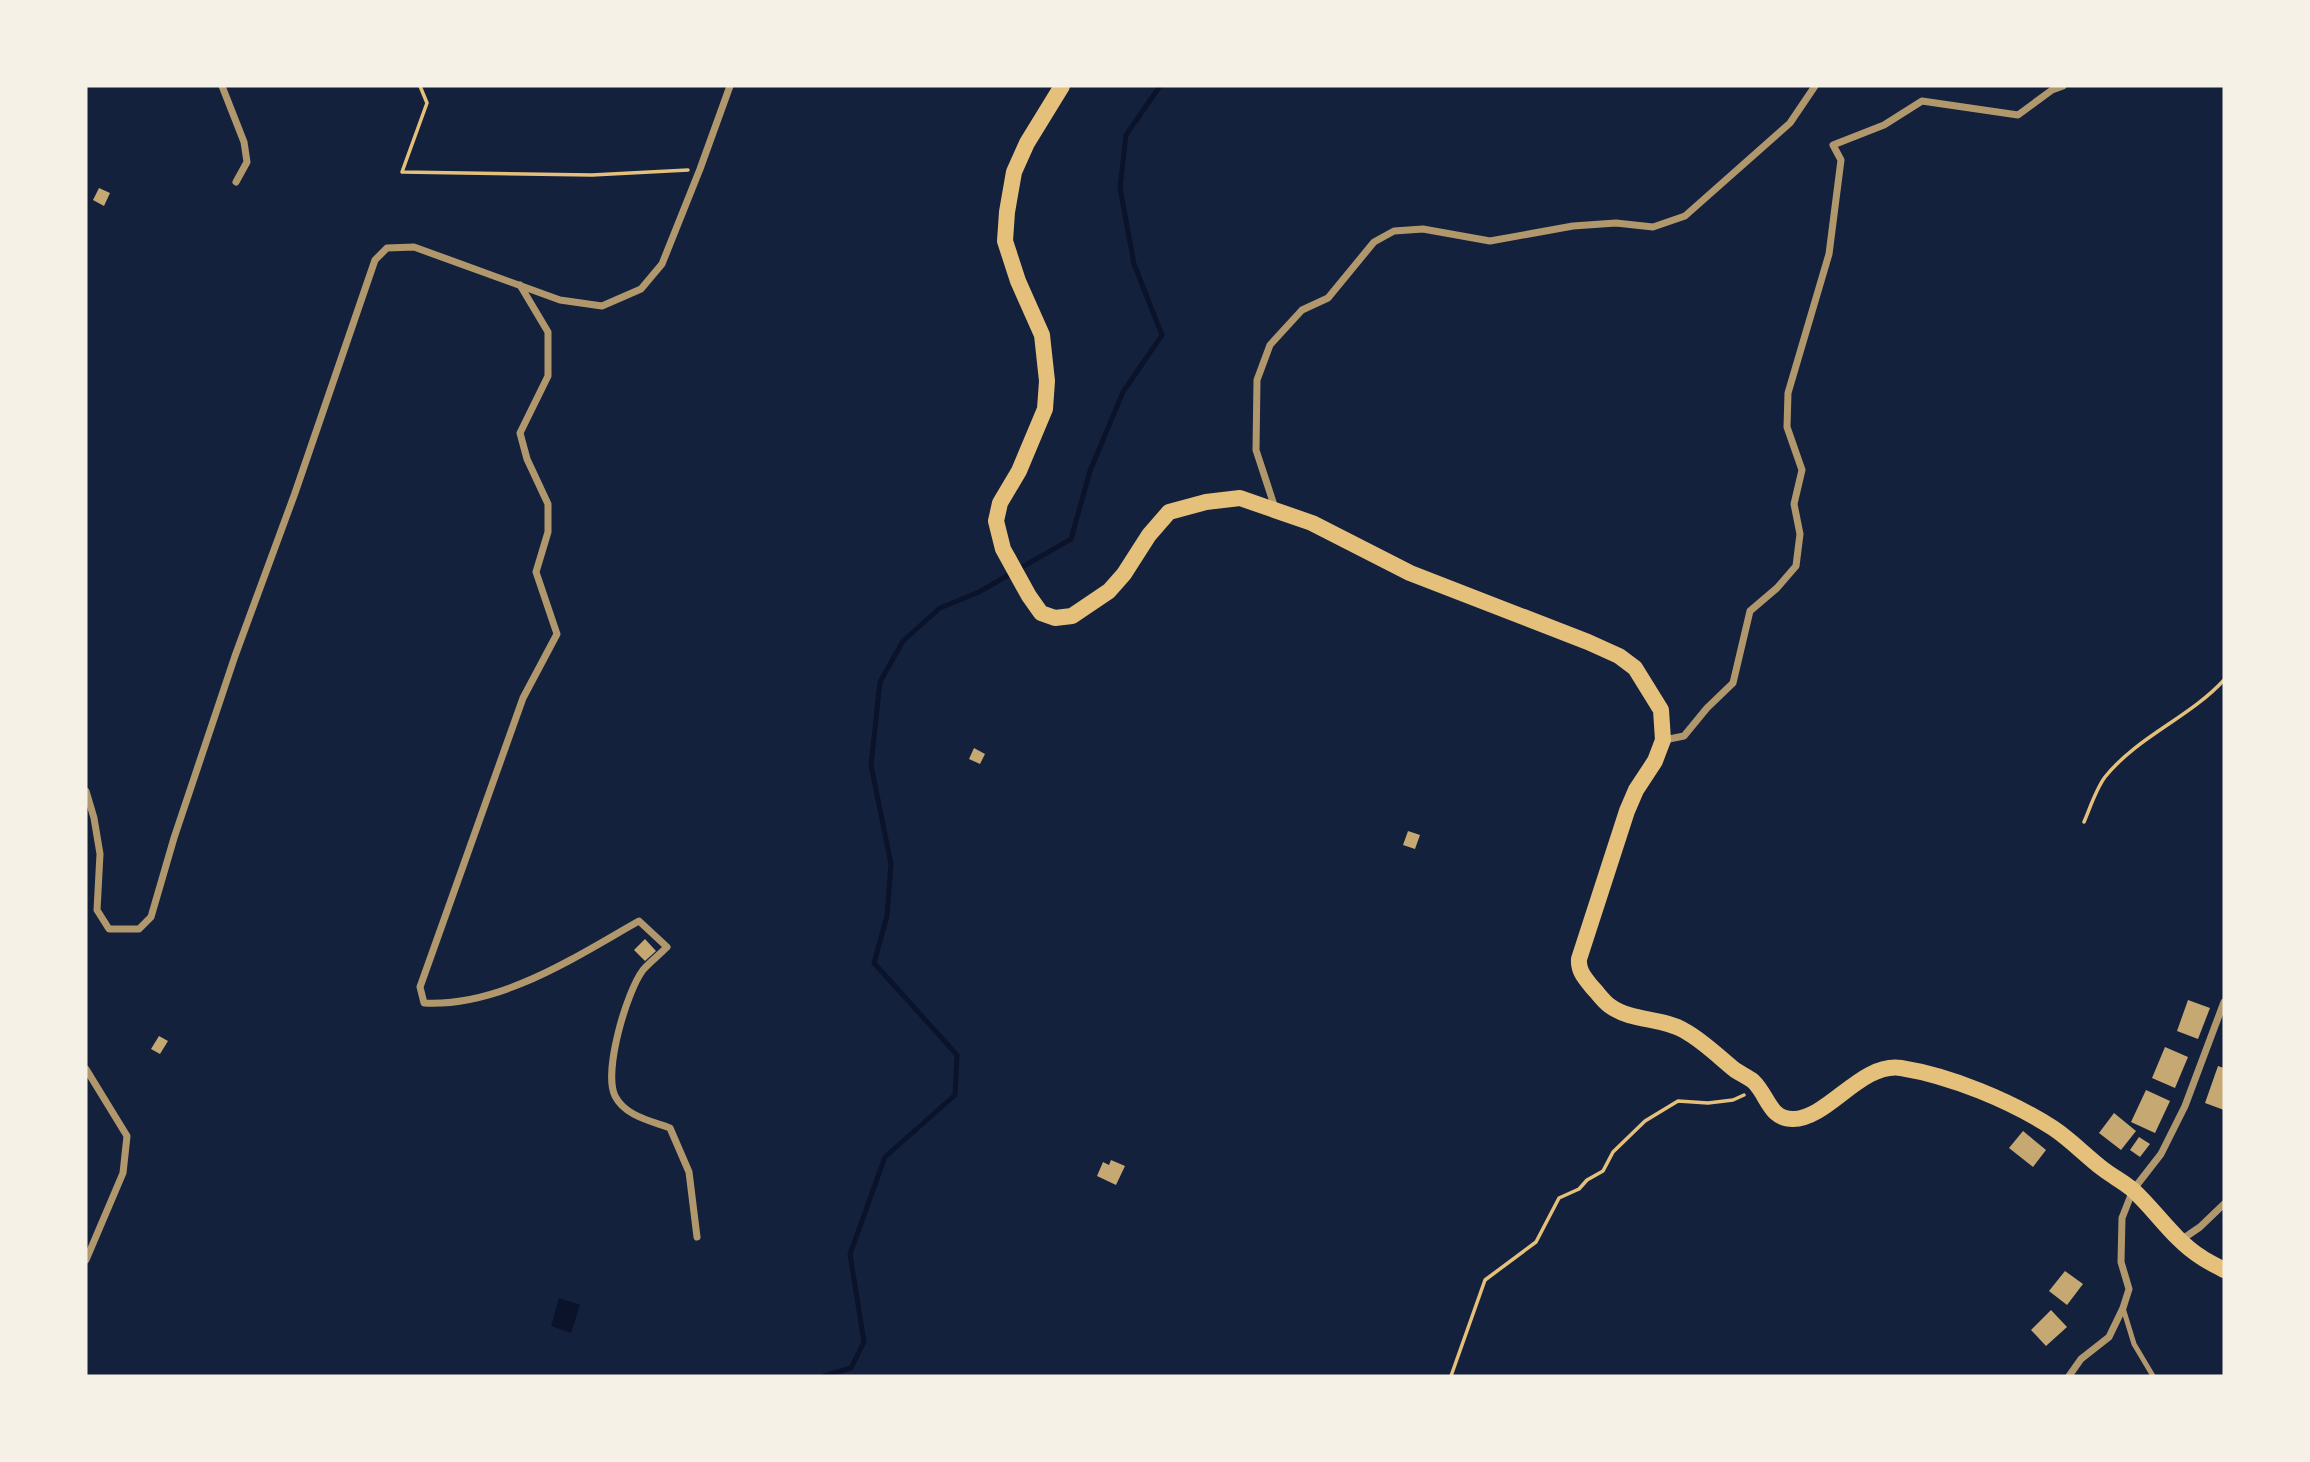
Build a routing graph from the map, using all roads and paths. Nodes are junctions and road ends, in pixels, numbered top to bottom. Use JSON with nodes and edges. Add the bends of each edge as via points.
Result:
{"nodes":[{"id":1,"x":222,"y":86,"type":"edge"},
{"id":2,"x":420,"y":86,"type":"edge"},
{"id":3,"x":730,"y":86,"type":"edge"},
{"id":4,"x":1062,"y":86,"type":"edge"},
{"id":5,"x":1815,"y":86,"type":"edge"},
{"id":6,"x":2063,"y":86,"type":"edge"},
{"id":7,"x":700,"y":169,"type":"junction"},
{"id":8,"x":236,"y":181,"type":"dead end"},
{"id":9,"x":520,"y":285,"type":"junction"},
{"id":10,"x":1276,"y":512,"type":"junction"},
{"id":11,"x":2224,"y":680,"type":"edge"},
{"id":12,"x":1663,"y":740,"type":"junction"},
{"id":13,"x":86,"y":791,"type":"edge"},
{"id":14,"x":2084,"y":822,"type":"dead end"},
{"id":15,"x":2224,"y":1002,"type":"edge"},
{"id":16,"x":86,"y":1069,"type":"edge"},
{"id":17,"x":1759,"y":1089,"type":"junction"},
{"id":18,"x":2133,"y":1190,"type":"junction"},
{"id":19,"x":2224,"y":1205,"type":"edge"},
{"id":20,"x":697,"y":1237,"type":"dead end"},
{"id":21,"x":2180,"y":1240,"type":"junction"},
{"id":22,"x":86,"y":1260,"type":"edge"},
{"id":23,"x":2224,"y":1270,"type":"edge"},
{"id":24,"x":2123,"y":1308,"type":"junction"},
{"id":25,"x":1451,"y":1376,"type":"edge"},
{"id":26,"x":2069,"y":1376,"type":"edge"},
{"id":27,"x":2154,"y":1376,"type":"edge"}],
"edges":[{"from":1,"to":8,"type":"street","via":[[247,162]]},
{"from":2,"to":7,"type":"path","via":[[427,103],[402,172],[592,175]]},
{"from":3,"to":7,"type":"street"},
{"from":4,"to":10,"type":"main road","via":[[1014,172],[1007,212],[1005,240],[1042,335],[1047,381],[1045,409],[1000,503],[996,521],[1003,549],[1041,612],[1055,618],[1072,616],[1109,591],[1170,512],[1240,498]]},
{"from":5,"to":10,"type":"street","via":[[1790,123],[1685,216],[1653,227],[1616,223],[1573,226],[1490,241],[1423,229],[1394,231],[1374,242],[1328,298],[1302,310],[1270,345],[1258,380],[1256,450]]},
{"from":6,"to":12,"type":"street","via":[[2018,115],[1922,101],[1884,125],[1833,145],[1841,160],[1829,254],[1788,393],[1787,427],[1802,470],[1794,504],[1800,534],[1796,566],[1751,611],[1733,682],[1684,736]]},
{"from":7,"to":9,"type":"street","via":[[662,264],[641,289],[602,306],[560,300]]},
{"from":9,"to":13,"type":"street","via":[[414,247],[387,248],[375,260],[235,656],[151,917],[139,929],[109,929],[97,910],[100,854]]},
{"from":9,"to":20,"type":"street","via":[[548,332],[548,376],[520,433],[548,504],[548,532],[536,572],[557,634],[523,698],[420,987],[424,1003],[498,992],[542,975],[639,921],[667,947],[642,972],[623,1014],[611,1061],[614,1095],[627,1111],[670,1128],[689,1172]]},
{"from":10,"to":12,"type":"main road","via":[[1312,523],[1410,573],[1619,656],[1635,668],[1661,710]]},
{"from":11,"to":14,"type":"path","via":[[2202,702],[2149,736],[2104,778]]},
{"from":12,"to":17,"type":"main road","via":[[1620,832],[1579,967],[1613,1008],[1685,1031]]},
{"from":15,"to":18,"type":"street","via":[[2185,1106],[2161,1154]]},
{"from":16,"to":22,"type":"street","via":[[127,1136],[123,1173]]},
{"from":17,"to":18,"type":"main road","via":[[1774,1113],[1796,1119],[1814,1112],[1872,1072],[1898,1068],[1927,1074],[2015,1106],[2056,1130]]},
{"from":17,"to":25,"type":"path","via":[[1733,1100],[1678,1101],[1645,1121],[1613,1152],[1603,1171],[1559,1198],[1536,1242],[1485,1280]]},
{"from":18,"to":21,"type":"main road"},
{"from":18,"to":24,"type":"street","via":[[2122,1218],[2121,1262],[2129,1289]]},
{"from":19,"to":21,"type":"street"},
{"from":21,"to":23,"type":"main road"},
{"from":24,"to":26,"type":"street","via":[[2109,1337],[2081,1359]]},
{"from":24,"to":27,"type":"lane","via":[[2134,1344]]}]}
